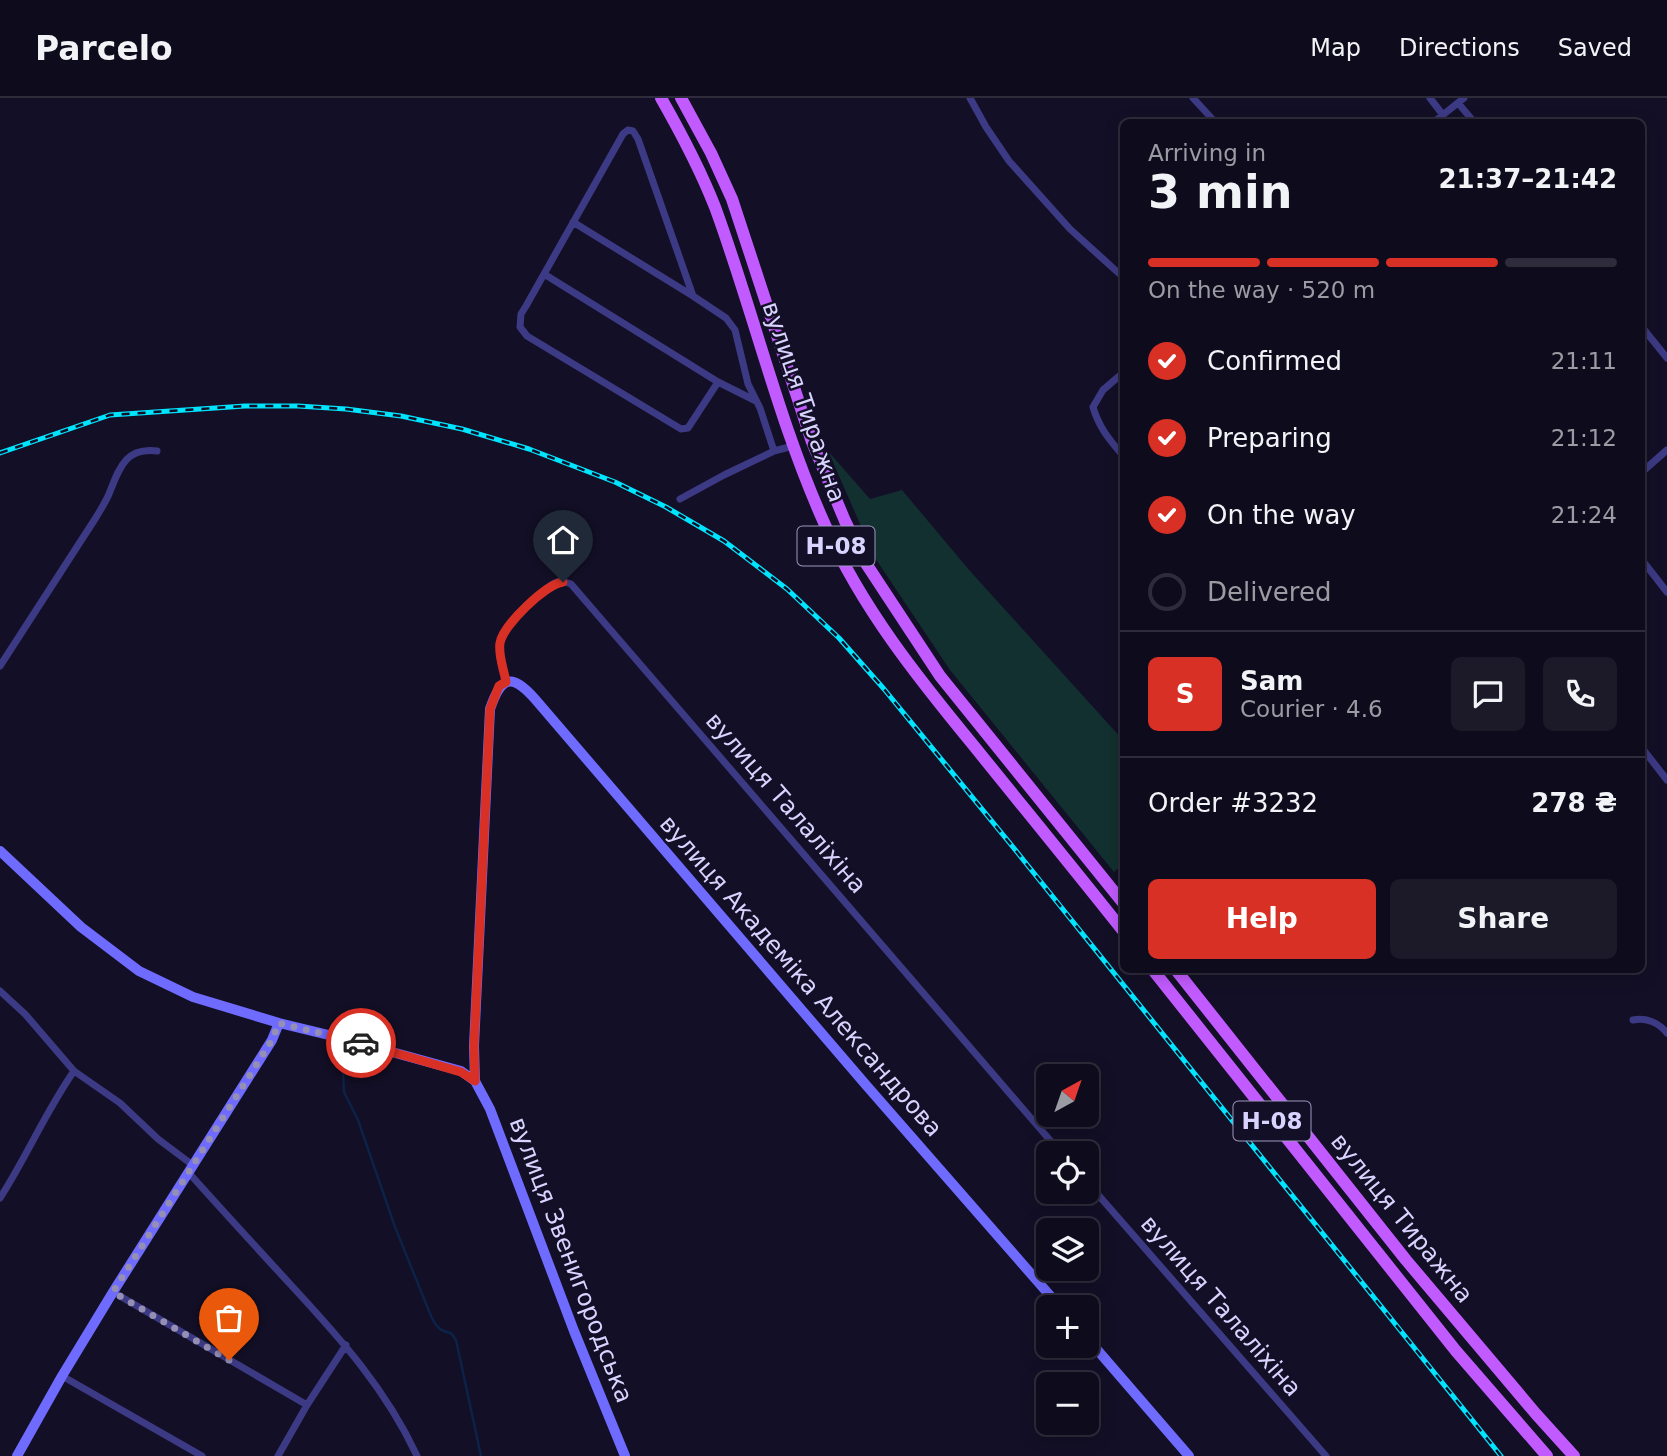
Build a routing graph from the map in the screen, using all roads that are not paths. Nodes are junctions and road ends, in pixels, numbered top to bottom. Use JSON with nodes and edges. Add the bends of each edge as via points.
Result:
{"nodes":[{"id":1,"x":661,"y":98,"type":"edge"},
{"id":2,"x":681,"y":98,"type":"edge"},
{"id":3,"x":970,"y":98,"type":"edge"},
{"id":4,"x":1193,"y":98,"type":"edge"},
{"id":5,"x":1430,"y":98,"type":"edge"},
{"id":6,"x":1461,"y":100,"type":"edge"},
{"id":7,"x":1443,"y":115,"type":"junction"},
{"id":8,"x":1212,"y":119,"type":"edge"},
{"id":9,"x":1438,"y":119,"type":"edge"},
{"id":10,"x":1472,"y":119,"type":"edge"},
{"id":11,"x":573,"y":222,"type":"junction"},
{"id":12,"x":544,"y":274,"type":"junction"},
{"id":13,"x":1120,"y":274,"type":"edge"},
{"id":14,"x":693,"y":296,"type":"junction"},
{"id":15,"x":1645,"y":331,"type":"edge"},
{"id":16,"x":1667,"y":358,"type":"edge"},
{"id":17,"x":1120,"y":375,"type":"edge"},
{"id":18,"x":718,"y":382,"type":"junction"},
{"id":19,"x":757,"y":401,"type":"junction"},
{"id":20,"x":811,"y":442,"type":"junction"},
{"id":21,"x":793,"y":446,"type":"junction"},
{"id":22,"x":1667,"y":450,"type":"edge"},
{"id":23,"x":157,"y":451,"type":"dead end"},
{"id":24,"x":774,"y":451,"type":"junction"},
{"id":25,"x":1120,"y":452,"type":"edge"},
{"id":26,"x":1645,"y":469,"type":"edge"},
{"id":27,"x":680,"y":499,"type":"dead end"},
{"id":28,"x":1645,"y":564,"type":"edge"},
{"id":29,"x":1667,"y":592,"type":"edge"},
{"id":30,"x":0,"y":666,"type":"edge"},
{"id":31,"x":506,"y":682,"type":"junction"},
{"id":32,"x":1645,"y":752,"type":"edge"},
{"id":33,"x":1667,"y":780,"type":"edge"},
{"id":34,"x":0,"y":851,"type":"edge"},
{"id":35,"x":1120,"y":900,"type":"edge"},
{"id":36,"x":1120,"y":909,"type":"edge"},
{"id":37,"x":1112,"y":917,"type":"junction"},
{"id":38,"x":1120,"y":927,"type":"edge"},
{"id":39,"x":1155,"y":973,"type":"edge"},
{"id":40,"x":1178,"y":973,"type":"edge"},
{"id":41,"x":0,"y":991,"type":"edge"},
{"id":42,"x":1633,"y":1020,"type":"dead end"},
{"id":43,"x":279,"y":1023,"type":"junction"},
{"id":44,"x":1667,"y":1033,"type":"edge"},
{"id":45,"x":74,"y":1071,"type":"junction"},
{"id":46,"x":475,"y":1081,"type":"junction"},
{"id":47,"x":1051,"y":1141,"type":"edge"},
{"id":48,"x":191,"y":1169,"type":"junction"},
{"id":49,"x":1099,"y":1196,"type":"edge"},
{"id":50,"x":0,"y":1198,"type":"edge"},
{"id":51,"x":113,"y":1292,"type":"junction"},
{"id":52,"x":1050,"y":1295,"type":"edge"},
{"id":53,"x":346,"y":1345,"type":"junction"},
{"id":54,"x":1099,"y":1352,"type":"edge"},
{"id":55,"x":62,"y":1376,"type":"junction"},
{"id":56,"x":307,"y":1405,"type":"junction"},
{"id":57,"x":17,"y":1456,"type":"edge"},
{"id":58,"x":202,"y":1456,"type":"edge"},
{"id":59,"x":278,"y":1456,"type":"edge"},
{"id":60,"x":417,"y":1456,"type":"edge"},
{"id":61,"x":625,"y":1456,"type":"edge"},
{"id":62,"x":1189,"y":1456,"type":"edge"},
{"id":63,"x":1326,"y":1456,"type":"edge"},
{"id":64,"x":1547,"y":1456,"type":"edge"},
{"id":65,"x":1574,"y":1456,"type":"edge"}],
"edges":[{"from":1,"to":21,"type":"main road","name":"вулиця Тиражна","number":"Н-08","via":[[714,206]]},
{"from":2,"to":20,"type":"main road","name":"вулиця Тиражна","number":"Н-08","via":[[732,199]]},
{"from":3,"to":13,"type":"street","via":[[1009,161],[1070,229]]},
{"from":4,"to":8,"type":"street"},
{"from":5,"to":7,"type":"street"},
{"from":6,"to":7,"type":"street"},
{"from":6,"to":10,"type":"street"},
{"from":7,"to":9,"type":"street"},
{"from":11,"to":12,"type":"street"},
{"from":11,"to":14,"type":"street"},
{"from":11,"to":14,"type":"street","via":[[623,134],[633,131]]},
{"from":12,"to":18,"type":"street"},
{"from":12,"to":18,"type":"street","via":[[521,314],[520,327],[530,338],[681,429],[688,428]]},
{"from":14,"to":19,"type":"street","via":[[726,318],[735,330],[748,384]]},
{"from":15,"to":16,"type":"street"},
{"from":17,"to":25,"type":"street","via":[[1102,390],[1093,407],[1098,424]]},
{"from":18,"to":19,"type":"street"},
{"from":19,"to":24,"type":"street"},
{"from":20,"to":21,"type":"main road"},
{"from":20,"to":35,"type":"main road","name":"вулиця Тиражна","number":"Н-08","via":[[865,562],[933,665]]},
{"from":21,"to":24,"type":"street"},
{"from":21,"to":37,"type":"main road","name":"вулиця Тиражна","number":"Н-08","via":[[826,529],[885,631]]},
{"from":22,"to":26,"type":"street"},
{"from":23,"to":30,"type":"street","via":[[141,450],[125,459],[95,519]]},
{"from":24,"to":27,"type":"street"},
{"from":28,"to":29,"type":"street"},
{"from":31,"to":46,"type":"street","name":"вулиця Звенигородська","via":[[499,686],[490,709]]},
{"from":31,"to":47,"type":"street","name":"вулиця Талаліхіна","via":[[499,647],[506,630],[555,583],[571,584]]},
{"from":31,"to":52,"type":"street","name":"вулиця Академіка Александрова","via":[[521,684],[535,699]]},
{"from":32,"to":33,"type":"street"},
{"from":34,"to":43,"type":"street","via":[[81,927],[139,971],[193,997]]},
{"from":36,"to":37,"type":"street"},
{"from":37,"to":38,"type":"main road","name":"вулиця Тиражна","number":"Н-08"},
{"from":39,"to":64,"type":"main road","name":"вулиця Тиражна","number":"Н-08","via":[[1432,1321]]},
{"from":40,"to":65,"type":"main road","name":"вулиця Тиражна","number":"Н-08","via":[[1406,1260]]},
{"from":41,"to":45,"type":"street"},
{"from":42,"to":44,"type":"street","via":[[1651,1021]]},
{"from":43,"to":46,"type":"street","via":[[461,1072]]},
{"from":43,"to":48,"type":"street"},
{"from":45,"to":48,"type":"street","via":[[120,1103]]},
{"from":45,"to":50,"type":"street"},
{"from":46,"to":61,"type":"street","name":"вулиця Звенигородська","via":[[490,1109]]},
{"from":48,"to":51,"type":"street"},
{"from":48,"to":53,"type":"street"},
{"from":49,"to":63,"type":"street","name":"вулиця Талаліхіна"},
{"from":51,"to":55,"type":"street"},
{"from":51,"to":56,"type":"street"},
{"from":53,"to":56,"type":"street"},
{"from":53,"to":60,"type":"street","via":[[396,1414]]},
{"from":54,"to":62,"type":"street"},
{"from":55,"to":57,"type":"street"},
{"from":55,"to":58,"type":"street"},
{"from":56,"to":59,"type":"street"}]}
